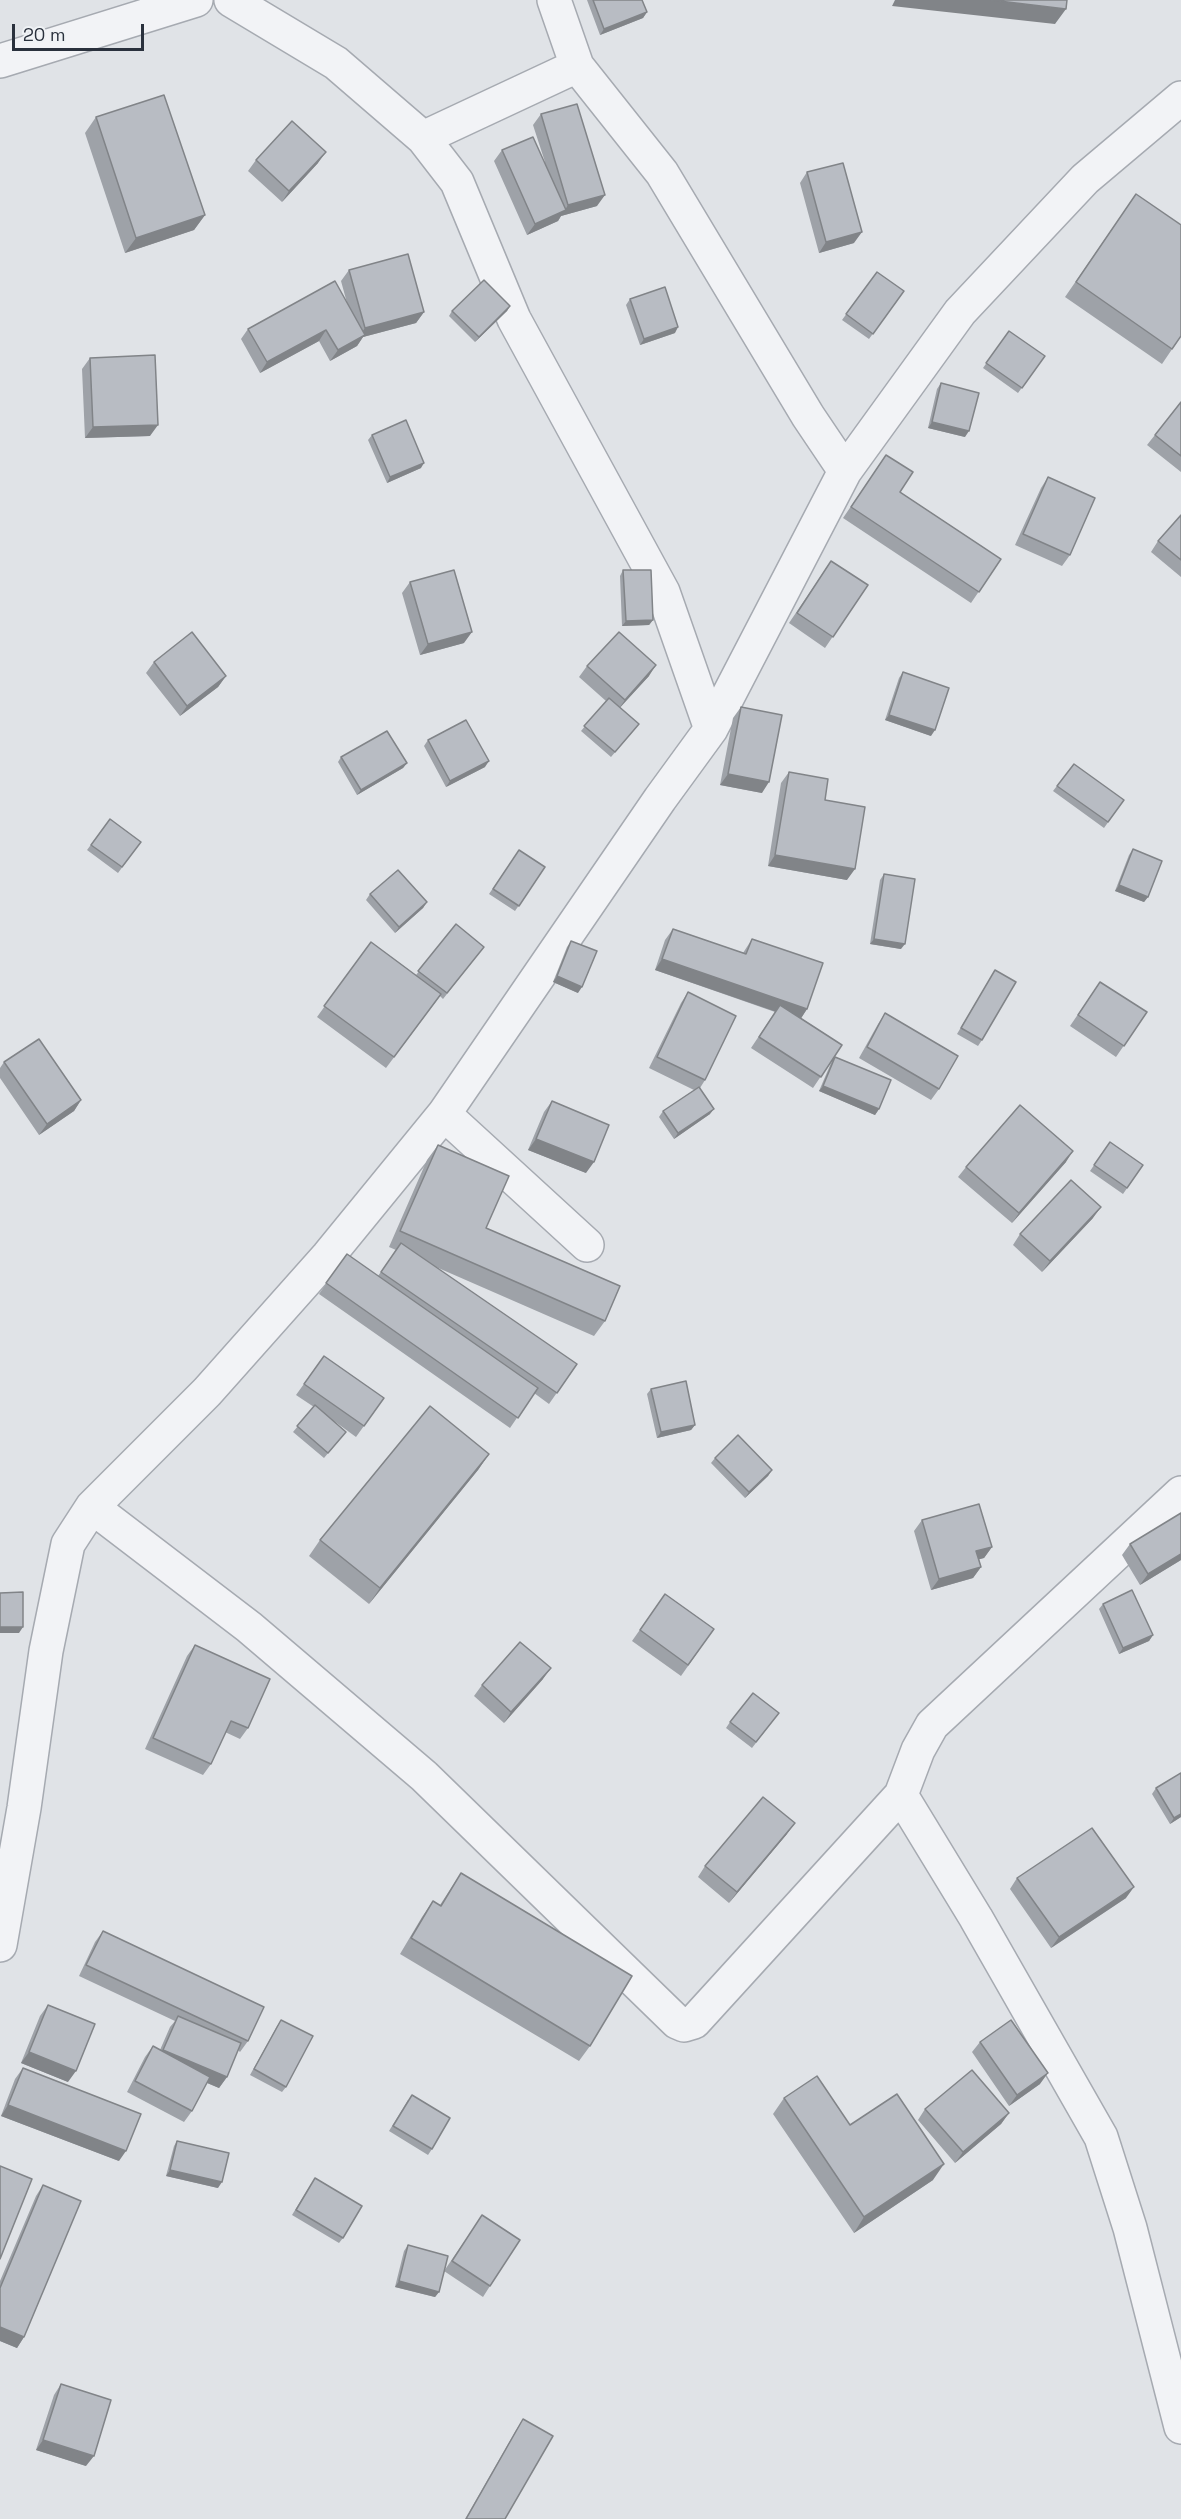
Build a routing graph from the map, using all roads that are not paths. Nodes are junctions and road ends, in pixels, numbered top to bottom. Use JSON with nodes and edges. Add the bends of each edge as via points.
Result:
{"nodes":[{"id":1,"x":196,"y":0,"type":"edge"},
{"id":2,"x":231,"y":0,"type":"edge"},
{"id":3,"x":554,"y":0,"type":"edge"},
{"id":4,"x":0,"y":61,"type":"edge"},
{"id":5,"x":577,"y":66,"type":"junction"},
{"id":6,"x":1181,"y":98,"type":"edge"},
{"id":7,"x":423,"y":138,"type":"junction"},
{"id":8,"x":845,"y":471,"type":"junction"},
{"id":9,"x":711,"y":729,"type":"junction"},
{"id":10,"x":444,"y":1114,"type":"junction"},
{"id":11,"x":587,"y":1245,"type":"dead end"},
{"id":12,"x":1181,"y":1493,"type":"edge"},
{"id":13,"x":92,"y":1507,"type":"junction"},
{"id":14,"x":901,"y":1795,"type":"junction"},
{"id":15,"x":0,"y":1945,"type":"edge"},
{"id":16,"x":1181,"y":2427,"type":"edge"}],
"edges":[{"from":1,"to":4,"type":"street"},
{"from":2,"to":7,"type":"street","via":[[336,63]]},
{"from":3,"to":5,"type":"street"},
{"from":5,"to":7,"type":"street"},
{"from":5,"to":8,"type":"street","via":[[662,173]]},
{"from":6,"to":8,"type":"street","via":[[1085,179],[960,312]]},
{"from":7,"to":9,"type":"street","via":[[457,182],[514,320],[663,592]]},
{"from":8,"to":9,"type":"street"},
{"from":9,"to":10,"type":"street"},
{"from":10,"to":11,"type":"street"},
{"from":10,"to":13,"type":"street","via":[[328,1256],[214,1383]]},
{"from":12,"to":14,"type":"street","via":[[932,1725]]},
{"from":13,"to":14,"type":"street","via":[[249,1627],[424,1776],[676,2022],[684,2025],[694,2022]]},
{"from":13,"to":15,"type":"street","via":[[68,1544],[46,1651]]},
{"from":14,"to":16,"type":"street","via":[[1101,2137],[1130,2228]]}]}
